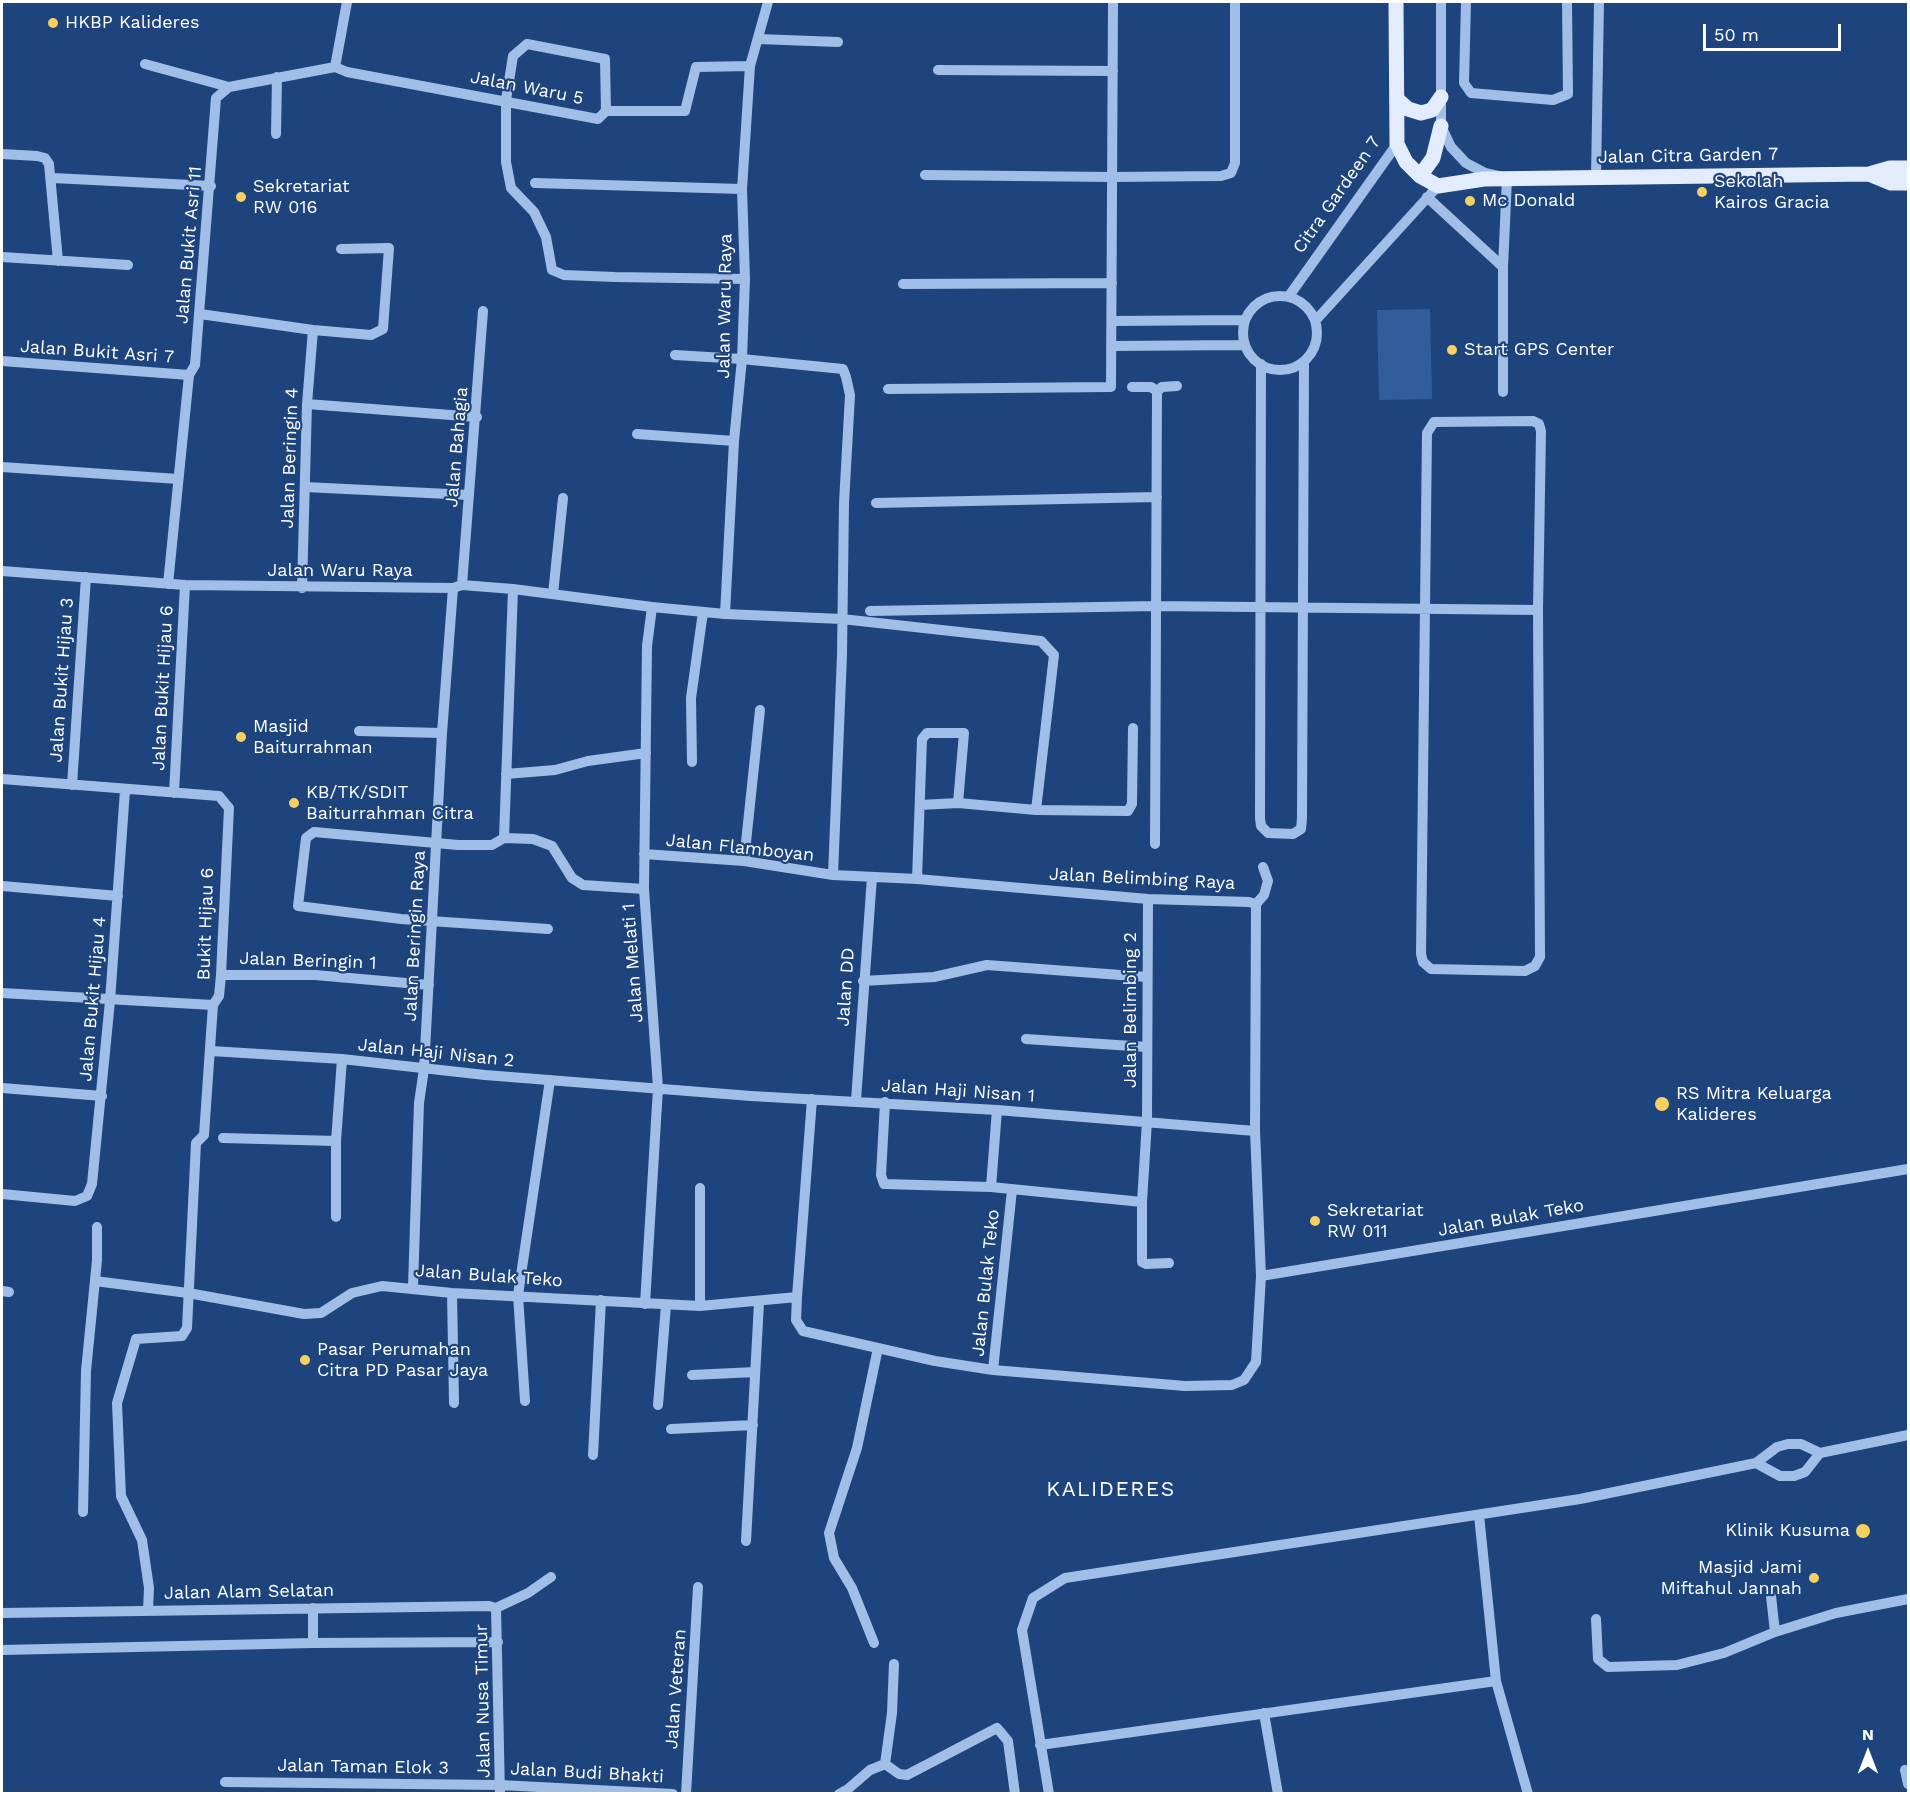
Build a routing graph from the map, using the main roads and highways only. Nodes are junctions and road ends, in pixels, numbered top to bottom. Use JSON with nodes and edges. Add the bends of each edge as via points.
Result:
{"nodes":[{"id":1,"x":1396,"y":2,"type":"edge"},
{"id":2,"x":1441,"y":97,"type":"road end"},
{"id":3,"x":1397,"y":99,"type":"junction"},
{"id":4,"x":1441,"y":126,"type":"road end"},
{"id":5,"x":1908,"y":168,"type":"edge"},
{"id":6,"x":1869,"y":174,"type":"junction"},
{"id":7,"x":1420,"y":176,"type":"junction"},
{"id":8,"x":1908,"y":183,"type":"edge"}],
"edges":[{"from":1,"to":3,"type":"main road","name":"Citra Gardeen 7"},
{"from":2,"to":3,"type":"main road","via":[[1432,110],[1421,113],[1408,109]]},
{"from":3,"to":7,"type":"main road","name":"Citra Gardeen 7","via":[[1397,144],[1406,162]]},
{"from":4,"to":7,"type":"main road","via":[[1433,158]]},
{"from":5,"to":6,"type":"main road","name":"Jalan Citra Garden 7"},
{"from":6,"to":7,"type":"main road","name":"Jalan Citra Garden 7","via":[[1508,178],[1438,186]]},
{"from":6,"to":8,"type":"main road","name":"Jalan Citra Garden 7","via":[[1891,183]]}]}
